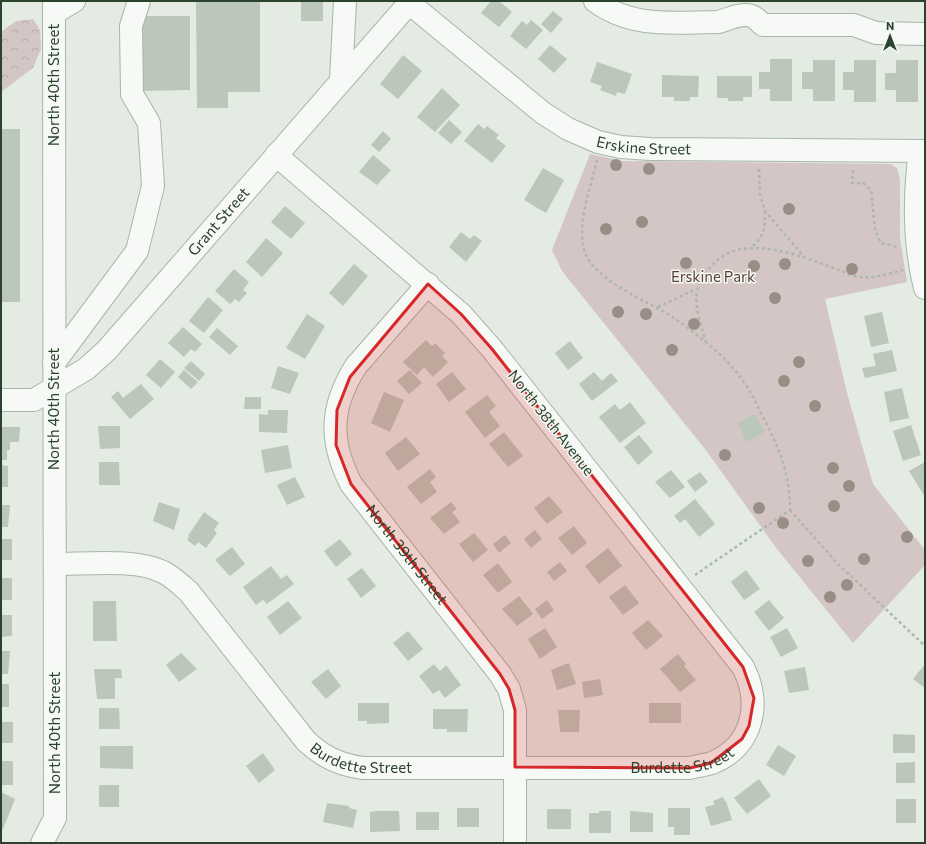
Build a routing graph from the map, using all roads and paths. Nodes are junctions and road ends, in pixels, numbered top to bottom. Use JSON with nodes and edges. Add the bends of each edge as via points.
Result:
{"nodes":[{"id":1,"x":74,"y":1,"type":"edge"},
{"id":2,"x":139,"y":1,"type":"edge"},
{"id":3,"x":345,"y":1,"type":"edge"},
{"id":4,"x":595,"y":1,"type":"edge"},
{"id":5,"x":410,"y":2,"type":"edge"},
{"id":6,"x":54,"y":7,"type":"edge"},
{"id":7,"x":757,"y":10,"type":"edge"},
{"id":8,"x":925,"y":34,"type":"edge"},
{"id":9,"x":341,"y":80,"type":"junction"},
{"id":10,"x":922,"y":151,"type":"edge"},
{"id":11,"x":599,"y":154,"type":"dead end"},
{"id":12,"x":276,"y":155,"type":"junction"},
{"id":13,"x":758,"y":167,"type":"dead end"},
{"id":14,"x":852,"y":169,"type":"dead end"},
{"id":15,"x":765,"y":211,"type":"junction"},
{"id":16,"x":752,"y":247,"type":"junction"},
{"id":17,"x":903,"y":247,"type":"dead end"},
{"id":18,"x":805,"y":258,"type":"junction"},
{"id":19,"x":907,"y":269,"type":"dead end"},
{"id":20,"x":428,"y":284,"type":"junction"},
{"id":21,"x":925,"y":288,"type":"edge"},
{"id":22,"x":696,"y":290,"type":"junction"},
{"id":23,"x":658,"y":308,"type":"junction"},
{"id":24,"x":706,"y":343,"type":"junction"},
{"id":25,"x":54,"y":363,"type":"junction"},
{"id":26,"x":54,"y":388,"type":"junction"},
{"id":27,"x":1,"y":400,"type":"edge"},
{"id":28,"x":790,"y":510,"type":"junction"},
{"id":29,"x":55,"y":564,"type":"junction"},
{"id":30,"x":693,"y":577,"type":"dead end"},
{"id":31,"x":925,"y":646,"type":"edge"},
{"id":32,"x":742,"y":739,"type":"joint"},
{"id":33,"x":515,"y":767,"type":"junction"},
{"id":34,"x":55,"y":818,"type":"junction"},
{"id":35,"x":42,"y":843,"type":"edge"},
{"id":36,"x":55,"y":843,"type":"edge"},
{"id":37,"x":515,"y":843,"type":"edge"}],
"edges":[{"from":1,"to":6,"type":"street"},
{"from":2,"to":25,"type":"street","via":[[131,26],[132,94],[149,123],[153,186],[137,251]]},
{"from":3,"to":9,"type":"street"},
{"from":4,"to":7,"type":"street","via":[[616,13],[638,21],[719,22]]},
{"from":5,"to":9,"type":"street","name":"Grant Street"},
{"from":5,"to":10,"type":"street","name":"Erskine Street","via":[[543,113],[568,129],[598,142],[650,150]]},
{"from":6,"to":25,"type":"street","name":"North 40th Street"},
{"from":7,"to":8,"type":"street","via":[[763,24],[854,24],[876,33]]},
{"from":9,"to":12,"type":"street","name":"Grant Street"},
{"from":10,"to":21,"type":"street","via":[[917,172],[918,249]]},
{"from":11,"to":23,"type":"path","via":[[582,231],[584,250],[603,276]]},
{"from":12,"to":20,"type":"street","name":"North 38th Avenue"},
{"from":12,"to":26,"type":"street","name":"Grant Street","via":[[107,350],[86,369]]},
{"from":13,"to":15,"type":"path","via":[[760,194]]},
{"from":14,"to":17,"type":"path","via":[[852,183],[863,183],[871,190],[875,230],[881,243]]},
{"from":15,"to":16,"type":"path","via":[[762,238]]},
{"from":15,"to":18,"type":"path"},
{"from":16,"to":18,"type":"path","via":[[774,249]]},
{"from":16,"to":22,"type":"path","via":[[731,252],[716,261],[702,276]]},
{"from":18,"to":19,"type":"path","via":[[855,276],[872,278]]},
{"from":20,"to":32,"type":"street","name":"North 38th Avenue","via":[[461,314],[492,349],[742,667],[750,680],[754,698],[749,726]]},
{"from":20,"to":33,"type":"street","name":"North 39th Street","via":[[356,366],[337,410],[336,445],[351,484],[500,674],[509,689],[515,710]]},
{"from":22,"to":23,"type":"path"},
{"from":22,"to":24,"type":"path","via":[[700,322]]},
{"from":23,"to":24,"type":"path"},
{"from":24,"to":28,"type":"path","via":[[743,380],[777,443],[790,489]]},
{"from":25,"to":26,"type":"street","name":"North 40th Street"},
{"from":26,"to":27,"type":"street","name":"Grant Street","via":[[34,400]]},
{"from":26,"to":29,"type":"street","name":"North 40th Street"},
{"from":28,"to":30,"type":"path"},
{"from":28,"to":31,"type":"path","via":[[837,563]]},
{"from":29,"to":33,"type":"street","name":"Burdette Street","via":[[138,564],[174,578],[188,592],[306,741],[316,751],[332,760],[363,768]]},
{"from":29,"to":34,"type":"street","name":"North 40th Street"},
{"from":32,"to":33,"type":"street","name":"Burdette Street","via":[[721,758],[690,768]]},
{"from":33,"to":37,"type":"street","name":"North 39th Street"},
{"from":34,"to":35,"type":"street","name":"North 40th Street"},
{"from":34,"to":36,"type":"street","name":"North 40th Street"}]}
